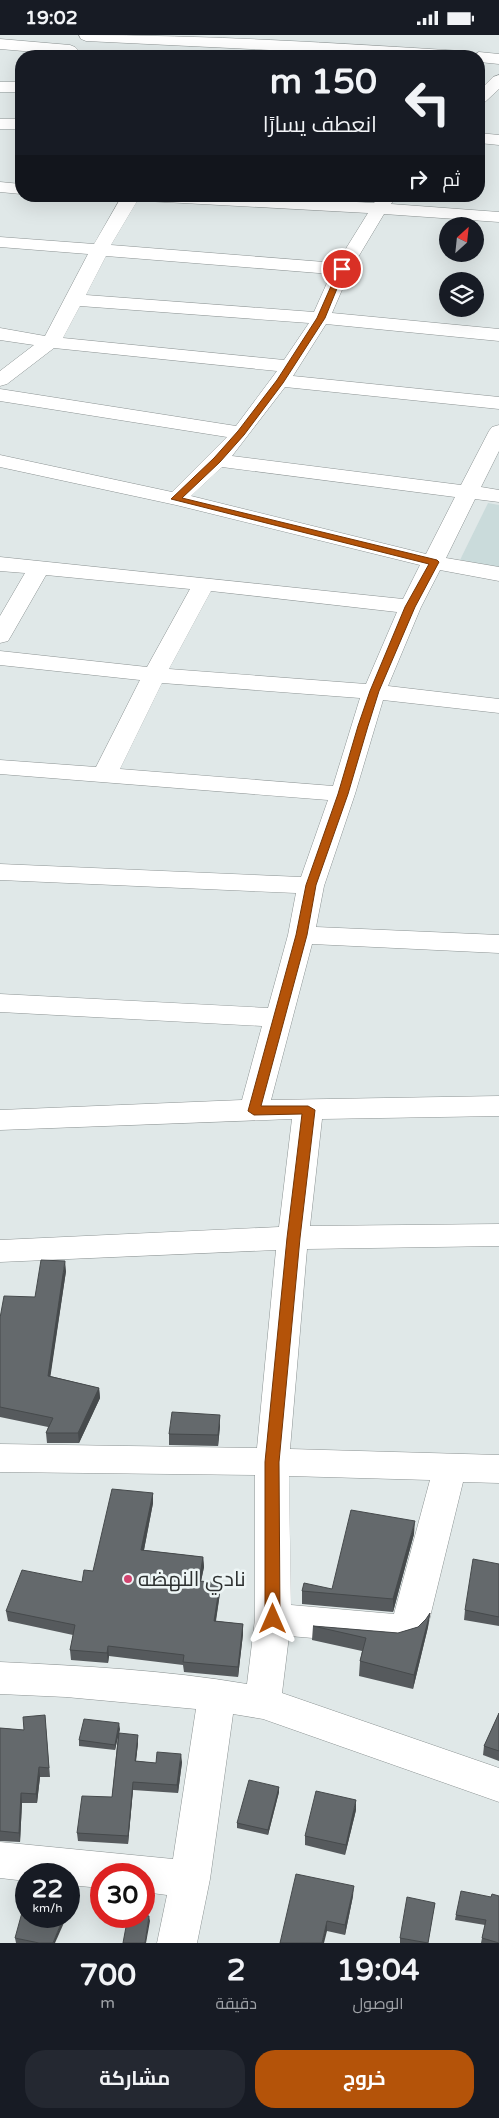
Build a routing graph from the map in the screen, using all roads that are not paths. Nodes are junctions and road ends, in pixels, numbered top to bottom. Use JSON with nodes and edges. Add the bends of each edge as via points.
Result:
{"nodes":[{"id":1,"x":87,"y":35,"type":"edge"},
{"id":2,"x":336,"y":35,"type":"edge"},
{"id":3,"x":256,"y":39,"type":"edge"},
{"id":4,"x":0,"y":44,"type":"edge"},
{"id":5,"x":322,"y":47,"type":"junction"},
{"id":6,"x":45,"y":50,"type":"edge"},
{"id":7,"x":71,"y":50,"type":"edge"},
{"id":8,"x":369,"y":50,"type":"edge"},
{"id":9,"x":485,"y":58,"type":"edge"},
{"id":10,"x":499,"y":59,"type":"edge"},
{"id":11,"x":499,"y":80,"type":"edge"},
{"id":12,"x":0,"y":87,"type":"edge"},
{"id":13,"x":15,"y":87,"type":"edge"},
{"id":14,"x":485,"y":93,"type":"edge"},
{"id":15,"x":485,"y":100,"type":"edge"},
{"id":16,"x":499,"y":101,"type":"edge"},
{"id":17,"x":11,"y":124,"type":"edge"},
{"id":18,"x":0,"y":137,"type":"edge"},
{"id":19,"x":485,"y":138,"type":"edge"},
{"id":20,"x":499,"y":139,"type":"edge"},
{"id":21,"x":0,"y":187,"type":"edge"},
{"id":22,"x":15,"y":188,"type":"edge"},
{"id":23,"x":127,"y":202,"type":"edge"},
{"id":24,"x":384,"y":202,"type":"edge"},
{"id":25,"x":499,"y":217,"type":"edge"},
{"id":26,"x":0,"y":242,"type":"edge"},
{"id":27,"x":100,"y":249,"type":"junction"},
{"id":28,"x":342,"y":269,"type":"junction"},
{"id":29,"x":73,"y":300,"type":"junction"},
{"id":30,"x":321,"y":318,"type":"junction"},
{"id":31,"x":0,"y":334,"type":"edge"},
{"id":32,"x":499,"y":334,"type":"edge"},
{"id":33,"x":50,"y":342,"type":"junction"},
{"id":34,"x":284,"y":374,"type":"junction"},
{"id":35,"x":0,"y":380,"type":"edge"},
{"id":36,"x":0,"y":395,"type":"edge"},
{"id":37,"x":499,"y":403,"type":"edge"},
{"id":38,"x":241,"y":433,"type":"junction"},
{"id":39,"x":497,"y":438,"type":"edge"},
{"id":40,"x":217,"y":460,"type":"junction"},
{"id":41,"x":0,"y":461,"type":"edge"},
{"id":42,"x":468,"y":491,"type":"junction"},
{"id":43,"x":499,"y":496,"type":"edge"},
{"id":44,"x":176,"y":499,"type":"junction"},
{"id":45,"x":434,"y":562,"type":"junction"},
{"id":46,"x":0,"y":564,"type":"edge"},
{"id":47,"x":39,"y":568,"type":"junction"},
{"id":48,"x":499,"y":574,"type":"edge"},
{"id":49,"x":204,"y":584,"type":"junction"},
{"id":50,"x":410,"y":607,"type":"junction"},
{"id":51,"x":0,"y":636,"type":"edge"},
{"id":52,"x":0,"y":658,"type":"edge"},
{"id":53,"x":154,"y":675,"type":"junction"},
{"id":54,"x":374,"y":691,"type":"junction"},
{"id":55,"x":499,"y":706,"type":"edge"},
{"id":56,"x":0,"y":767,"type":"edge"},
{"id":57,"x":105,"y":774,"type":"junction"},
{"id":58,"x":343,"y":794,"type":"junction"},
{"id":59,"x":0,"y":872,"type":"edge"},
{"id":60,"x":311,"y":885,"type":"junction"},
{"id":61,"x":301,"y":935,"type":"junction"},
{"id":62,"x":498,"y":941,"type":"edge"},
{"id":63,"x":0,"y":1003,"type":"edge"},
{"id":64,"x":280,"y":1018,"type":"junction"},
{"id":65,"x":499,"y":1106,"type":"edge"},
{"id":66,"x":308,"y":1110,"type":"junction"},
{"id":67,"x":254,"y":1111,"type":"junction"},
{"id":68,"x":0,"y":1120,"type":"edge"},
{"id":69,"x":499,"y":1235,"type":"edge"},
{"id":70,"x":293,"y":1238,"type":"junction"},
{"id":71,"x":0,"y":1251,"type":"edge"},
{"id":72,"x":0,"y":1458,"type":"edge"},
{"id":73,"x":272,"y":1462,"type":"junction"},
{"id":74,"x":450,"y":1467,"type":"junction"},
{"id":75,"x":499,"y":1469,"type":"edge"},
{"id":76,"x":273,"y":1619,"type":"junction"},
{"id":77,"x":0,"y":1678,"type":"edge"},
{"id":78,"x":217,"y":1695,"type":"junction"},
{"id":79,"x":263,"y":1703,"type":"junction"},
{"id":80,"x":499,"y":1785,"type":"edge"},
{"id":81,"x":0,"y":1860,"type":"edge"},
{"id":82,"x":90,"y":1869,"type":"edge"},
{"id":83,"x":155,"y":1875,"type":"edge"},
{"id":84,"x":190,"y":1879,"type":"junction"},
{"id":85,"x":177,"y":1943,"type":"edge"}],
"edges":[{"from":1,"to":3,"type":"street"},
{"from":1,"to":7,"type":"street"},
{"from":2,"to":5,"type":"street"},
{"from":3,"to":5,"type":"street"},
{"from":4,"to":6,"type":"street"},
{"from":5,"to":8,"type":"street"},
{"from":9,"to":10,"type":"street"},
{"from":11,"to":14,"type":"street"},
{"from":12,"to":13,"type":"street"},
{"from":15,"to":16,"type":"street"},
{"from":17,"to":18,"type":"street"},
{"from":19,"to":20,"type":"street"},
{"from":21,"to":22,"type":"street"},
{"from":23,"to":27,"type":"street"},
{"from":24,"to":25,"type":"street"},
{"from":24,"to":28,"type":"street"},
{"from":26,"to":27,"type":"street"},
{"from":27,"to":28,"type":"street"},
{"from":27,"to":29,"type":"street"},
{"from":28,"to":30,"type":"street"},
{"from":29,"to":30,"type":"street"},
{"from":29,"to":33,"type":"street"},
{"from":30,"to":32,"type":"street"},
{"from":30,"to":34,"type":"street"},
{"from":31,"to":33,"type":"street"},
{"from":33,"to":34,"type":"street"},
{"from":33,"to":35,"type":"street"},
{"from":34,"to":37,"type":"street"},
{"from":34,"to":38,"type":"street"},
{"from":36,"to":38,"type":"street"},
{"from":38,"to":40,"type":"street"},
{"from":39,"to":42,"type":"street"},
{"from":40,"to":42,"type":"street"},
{"from":40,"to":44,"type":"street"},
{"from":41,"to":44,"type":"street"},
{"from":42,"to":43,"type":"street"},
{"from":42,"to":45,"type":"street"},
{"from":44,"to":45,"type":"street"},
{"from":45,"to":48,"type":"street"},
{"from":45,"to":50,"type":"street"},
{"from":46,"to":47,"type":"street"},
{"from":47,"to":49,"type":"street"},
{"from":47,"to":51,"type":"street"},
{"from":49,"to":50,"type":"street"},
{"from":49,"to":53,"type":"street"},
{"from":50,"to":54,"type":"street"},
{"from":52,"to":53,"type":"street"},
{"from":53,"to":54,"type":"street"},
{"from":53,"to":57,"type":"street"},
{"from":54,"to":55,"type":"street"},
{"from":54,"to":58,"type":"street"},
{"from":56,"to":57,"type":"street"},
{"from":57,"to":58,"type":"street"},
{"from":58,"to":60,"type":"street"},
{"from":59,"to":60,"type":"street"},
{"from":60,"to":61,"type":"street"},
{"from":61,"to":62,"type":"street"},
{"from":61,"to":64,"type":"street"},
{"from":63,"to":64,"type":"street"},
{"from":64,"to":67,"type":"street"},
{"from":65,"to":66,"type":"street"},
{"from":66,"to":67,"type":"street"},
{"from":66,"to":70,"type":"street"},
{"from":67,"to":68,"type":"street"},
{"from":69,"to":70,"type":"street"},
{"from":70,"to":71,"type":"street"},
{"from":70,"to":73,"type":"street"},
{"from":72,"to":73,"type":"street"},
{"from":73,"to":74,"type":"street"},
{"from":73,"to":76,"type":"street"},
{"from":74,"to":75,"type":"street"},
{"from":74,"to":76,"type":"street","via":[[408,1625],[396,1630]]},
{"from":76,"to":79,"type":"street"},
{"from":77,"to":78,"type":"street"},
{"from":78,"to":79,"type":"street"},
{"from":78,"to":84,"type":"street"},
{"from":79,"to":80,"type":"street"},
{"from":81,"to":82,"type":"street"},
{"from":83,"to":84,"type":"street"},
{"from":84,"to":85,"type":"street"}]}
